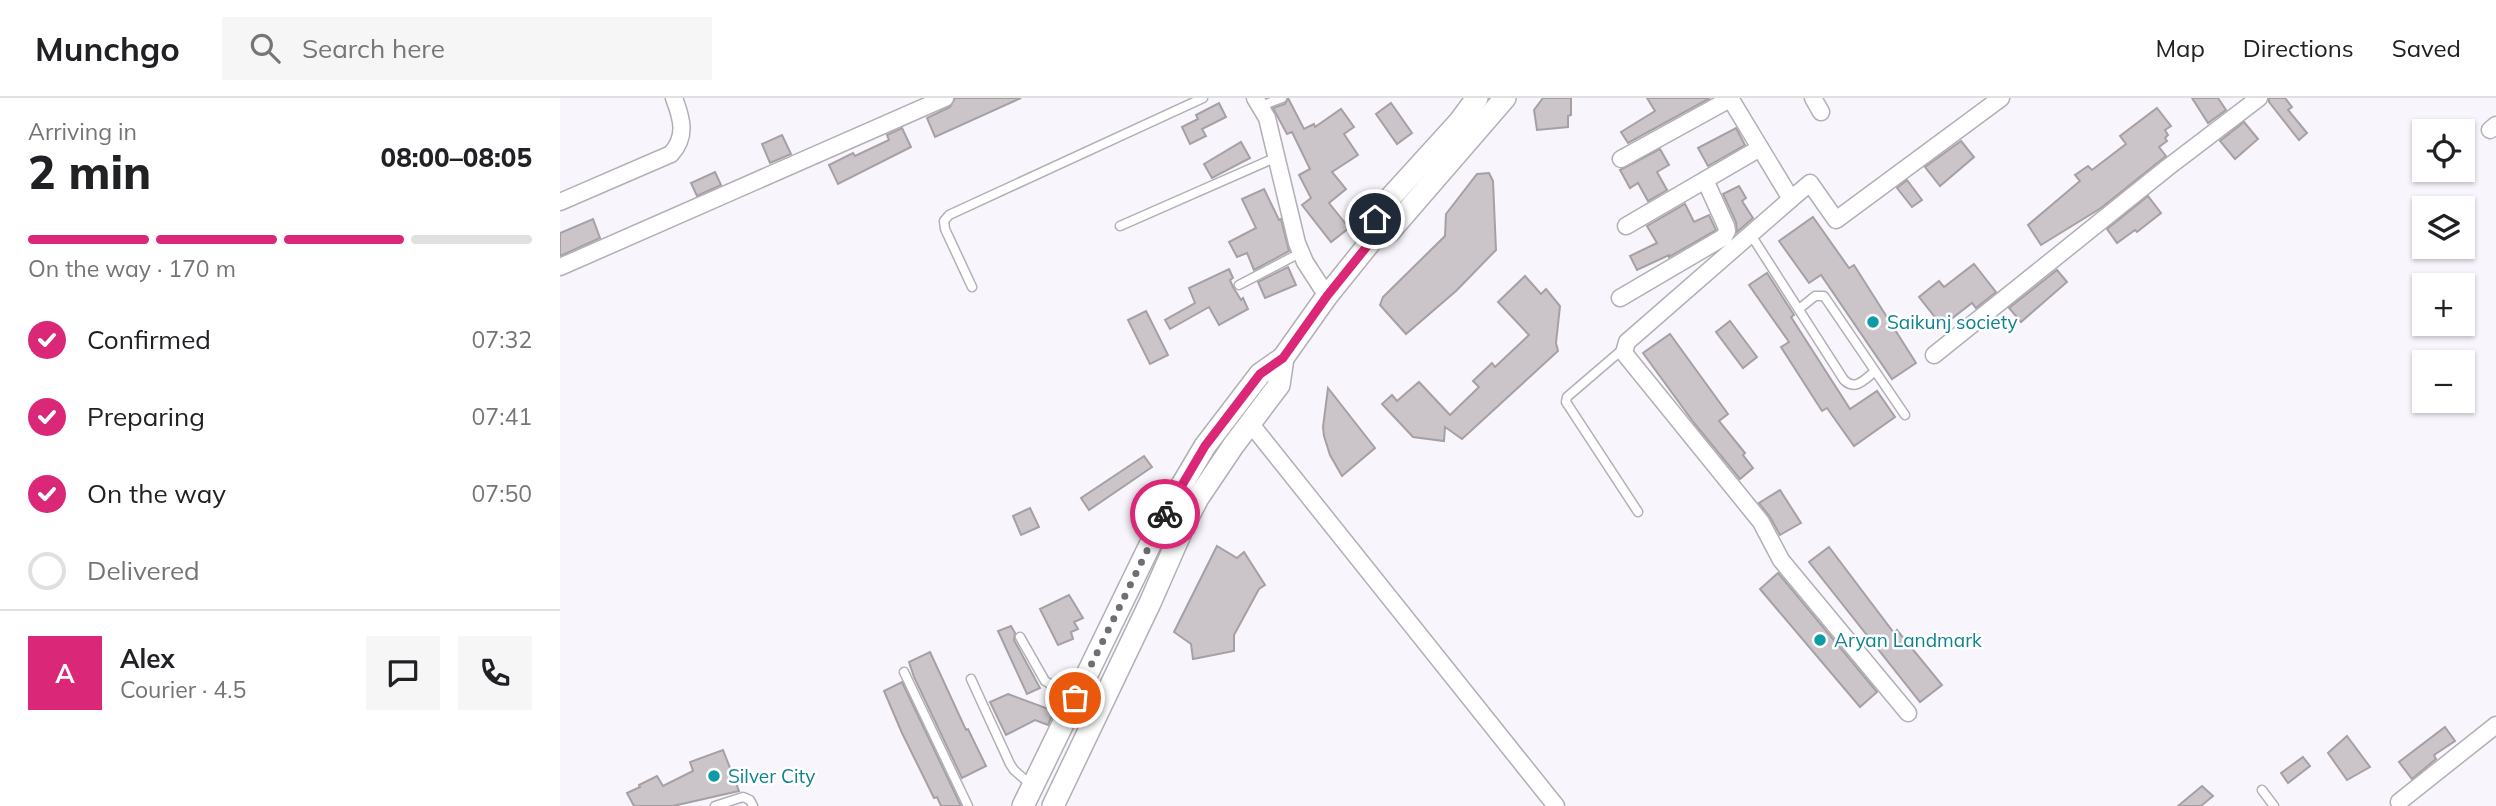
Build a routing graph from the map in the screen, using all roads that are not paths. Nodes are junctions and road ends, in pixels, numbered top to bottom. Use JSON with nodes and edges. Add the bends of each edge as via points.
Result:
{"nodes":[{"id":1,"x":674,"y":98,"type":"edge"},
{"id":2,"x":945,"y":98,"type":"edge"},
{"id":3,"x":1203,"y":98,"type":"edge"},
{"id":4,"x":1282,"y":98,"type":"edge"},
{"id":5,"x":1477,"y":98,"type":"edge"},
{"id":6,"x":1505,"y":98,"type":"edge"},
{"id":7,"x":1730,"y":98,"type":"edge"},
{"id":8,"x":2001,"y":98,"type":"edge"},
{"id":9,"x":2259,"y":98,"type":"edge"},
{"id":10,"x":1258,"y":102,"type":"edge"},
{"id":11,"x":1760,"y":148,"type":"junction"},
{"id":12,"x":1277,"y":157,"type":"junction"},
{"id":13,"x":1621,"y":159,"type":"dead end"},
{"id":14,"x":1705,"y":180,"type":"junction"},
{"id":15,"x":1791,"y":199,"type":"junction"},
{"id":16,"x":560,"y":201,"type":"edge"},
{"id":17,"x":1120,"y":226,"type":"dead end"},
{"id":18,"x":1626,"y":226,"type":"dead end"},
{"id":19,"x":1751,"y":234,"type":"junction"},
{"id":20,"x":1372,"y":240,"type":"junction"},
{"id":21,"x":1300,"y":253,"type":"junction"},
{"id":22,"x":560,"y":267,"type":"edge"},
{"id":23,"x":1239,"y":285,"type":"dead end"},
{"id":24,"x":972,"y":287,"type":"dead end"},
{"id":25,"x":1327,"y":296,"type":"junction"},
{"id":26,"x":1620,"y":298,"type":"dead end"},
{"id":27,"x":1799,"y":309,"type":"junction"},
{"id":28,"x":1624,"y":348,"type":"junction"},
{"id":29,"x":1934,"y":355,"type":"dead end"},
{"id":30,"x":1283,"y":358,"type":"junction"},
{"id":31,"x":1874,"y":372,"type":"junction"},
{"id":32,"x":1905,"y":415,"type":"dead end"},
{"id":33,"x":1250,"y":423,"type":"junction"},
{"id":34,"x":1638,"y":512,"type":"dead end"},
{"id":35,"x":1020,"y":637,"type":"dead end"},
{"id":36,"x":904,"y":672,"type":"dead end"},
{"id":37,"x":971,"y":679,"type":"dead end"},
{"id":38,"x":1075,"y":698,"type":"junction"},
{"id":39,"x":1908,"y":713,"type":"dead end"},
{"id":40,"x":2496,"y":724,"type":"edge"},
{"id":41,"x":2262,"y":790,"type":"dead end"},
{"id":42,"x":1028,"y":796,"type":"edge"},
{"id":43,"x":2399,"y":802,"type":"dead end"},
{"id":44,"x":715,"y":806,"type":"edge"},
{"id":45,"x":753,"y":806,"type":"edge"},
{"id":46,"x":968,"y":806,"type":"edge"},
{"id":47,"x":1053,"y":806,"type":"edge"},
{"id":48,"x":1556,"y":806,"type":"edge"},
{"id":49,"x":2274,"y":806,"type":"edge"}],
"edges":[{"from":1,"to":16,"type":"street","via":[[683,130],[671,154]]},
{"from":2,"to":22,"type":"street"},
{"from":3,"to":24,"type":"lane","via":[[949,215],[945,229]]},
{"from":4,"to":10,"type":"lane"},
{"from":5,"to":20,"type":"street","via":[[1390,198],[1375,219]]},
{"from":6,"to":20,"type":"street","via":[[1390,231]]},
{"from":7,"to":11,"type":"street"},
{"from":7,"to":13,"type":"street"},
{"from":8,"to":15,"type":"street","via":[[1836,220],[1810,183]]},
{"from":9,"to":29,"type":"street"},
{"from":10,"to":12,"type":"street"},
{"from":11,"to":14,"type":"street"},
{"from":11,"to":15,"type":"street"},
{"from":12,"to":17,"type":"lane"},
{"from":12,"to":21,"type":"street"},
{"from":14,"to":18,"type":"street"},
{"from":14,"to":26,"type":"street","via":[[1726,226],[1724,237]]},
{"from":15,"to":19,"type":"street"},
{"from":19,"to":27,"type":"lane"},
{"from":19,"to":28,"type":"street"},
{"from":20,"to":25,"type":"street"},
{"from":21,"to":23,"type":"lane"},
{"from":21,"to":25,"type":"street"},
{"from":25,"to":30,"type":"street"},
{"from":27,"to":31,"type":"lane","via":[[1815,296],[1824,296]]},
{"from":27,"to":31,"type":"lane","via":[[1848,384],[1856,386]]},
{"from":28,"to":34,"type":"lane","via":[[1566,402]]},
{"from":28,"to":39,"type":"street","via":[[1627,360],[1761,522],[1781,561]]},
{"from":30,"to":33,"type":"street","via":[[1279,385]]},
{"from":30,"to":38,"type":"street","via":[[1260,374],[1205,446],[1167,510]]},
{"from":31,"to":32,"type":"lane"},
{"from":33,"to":47,"type":"street","via":[[1186,521]]},
{"from":33,"to":48,"type":"street"},
{"from":35,"to":38,"type":"lane","via":[[1045,681]]},
{"from":36,"to":46,"type":"lane"},
{"from":37,"to":42,"type":"lane"},
{"from":38,"to":42,"type":"street"},
{"from":40,"to":43,"type":"street"},
{"from":41,"to":49,"type":"lane"},
{"from":44,"to":45,"type":"lane","via":[[743,797]]}]}
